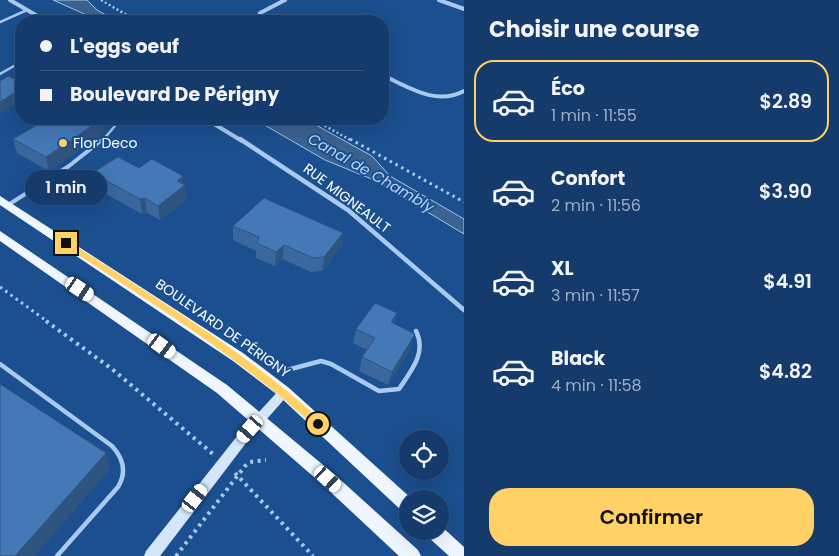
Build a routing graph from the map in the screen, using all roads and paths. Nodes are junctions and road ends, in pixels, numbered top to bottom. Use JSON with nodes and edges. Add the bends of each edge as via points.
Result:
{"nodes":[{"id":1,"x":10,"y":0,"type":"edge"},
{"id":2,"x":100,"y":0,"type":"edge"},
{"id":3,"x":285,"y":0,"type":"edge"},
{"id":4,"x":438,"y":0,"type":"edge"},
{"id":5,"x":464,"y":9,"type":"edge"},
{"id":6,"x":27,"y":10,"type":"junction"},
{"id":7,"x":15,"y":15,"type":"edge"},
{"id":8,"x":16,"y":15,"type":"edge"},
{"id":9,"x":36,"y":15,"type":"edge"},
{"id":10,"x":126,"y":15,"type":"edge"},
{"id":11,"x":260,"y":15,"type":"edge"},
{"id":12,"x":0,"y":22,"type":"edge"},
{"id":13,"x":15,"y":65,"type":"edge"},
{"id":14,"x":0,"y":74,"type":"edge"},
{"id":15,"x":389,"y":78,"type":"edge"},
{"id":16,"x":464,"y":90,"type":"edge"},
{"id":17,"x":117,"y":125,"type":"edge"},
{"id":18,"x":216,"y":125,"type":"edge"},
{"id":19,"x":324,"y":125,"type":"edge"},
{"id":20,"x":4,"y":202,"type":"edge"},
{"id":21,"x":464,"y":202,"type":"edge"},
{"id":22,"x":0,"y":235,"type":"edge"},
{"id":23,"x":0,"y":287,"type":"edge"},
{"id":24,"x":464,"y":310,"type":"edge"},
{"id":25,"x":416,"y":331,"type":"dead end"},
{"id":26,"x":0,"y":364,"type":"edge"},
{"id":27,"x":287,"y":370,"type":"dead end"},
{"id":28,"x":284,"y":392,"type":"junction"},
{"id":29,"x":258,"y":420,"type":"junction"},
{"id":30,"x":206,"y":448,"type":"dead end"},
{"id":31,"x":266,"y":460,"type":"dead end"},
{"id":32,"x":236,"y":474,"type":"junction"},
{"id":33,"x":399,"y":498,"type":"edge"},
{"id":34,"x":444,"y":540,"type":"edge"},
{"id":35,"x":57,"y":556,"type":"edge"},
{"id":36,"x":151,"y":556,"type":"edge"},
{"id":37,"x":176,"y":556,"type":"edge"},
{"id":38,"x":313,"y":556,"type":"edge"},
{"id":39,"x":412,"y":556,"type":"edge"},
{"id":40,"x":461,"y":556,"type":"edge"}],
"edges":[{"from":1,"to":6,"type":"street"},
{"from":2,"to":10,"type":"path"},
{"from":3,"to":11,"type":"street"},
{"from":4,"to":5,"type":"street"},
{"from":6,"to":8,"type":"lane"},
{"from":6,"to":9,"type":"street"},
{"from":7,"to":12,"type":"lane"},
{"from":13,"to":14,"type":"lane"},
{"from":15,"to":16,"type":"street","via":[[440,98],[452,98]]},
{"from":17,"to":20,"type":"lane","via":[[100,143]]},
{"from":18,"to":24,"type":"street","name":"RUE MIGNEAULT","via":[[271,157],[349,212]]},
{"from":19,"to":21,"type":"path"},
{"from":20,"to":28,"type":"main road","name":"BOULEVARD DE PÉRIGNY","via":[[207,334]]},
{"from":22,"to":29,"type":"main road","via":[[151,338],[222,389]]},
{"from":23,"to":30,"type":"path","via":[[119,374]]},
{"from":25,"to":27,"type":"lane","via":[[422,342],[420,355],[399,389],[379,391],[341,369],[320,362]]},
{"from":26,"to":35,"type":"lane","via":[[112,446],[123,462],[123,476],[118,487]]},
{"from":28,"to":29,"type":"street"},
{"from":28,"to":33,"type":"main road","name":"BOULEVARD DE PÉRIGNY"},
{"from":29,"to":36,"type":"street"},
{"from":29,"to":39,"type":"main road"},
{"from":31,"to":32,"type":"path","via":[[250,462]]},
{"from":32,"to":37,"type":"path"},
{"from":32,"to":38,"type":"path"},
{"from":34,"to":40,"type":"main road"}]}
